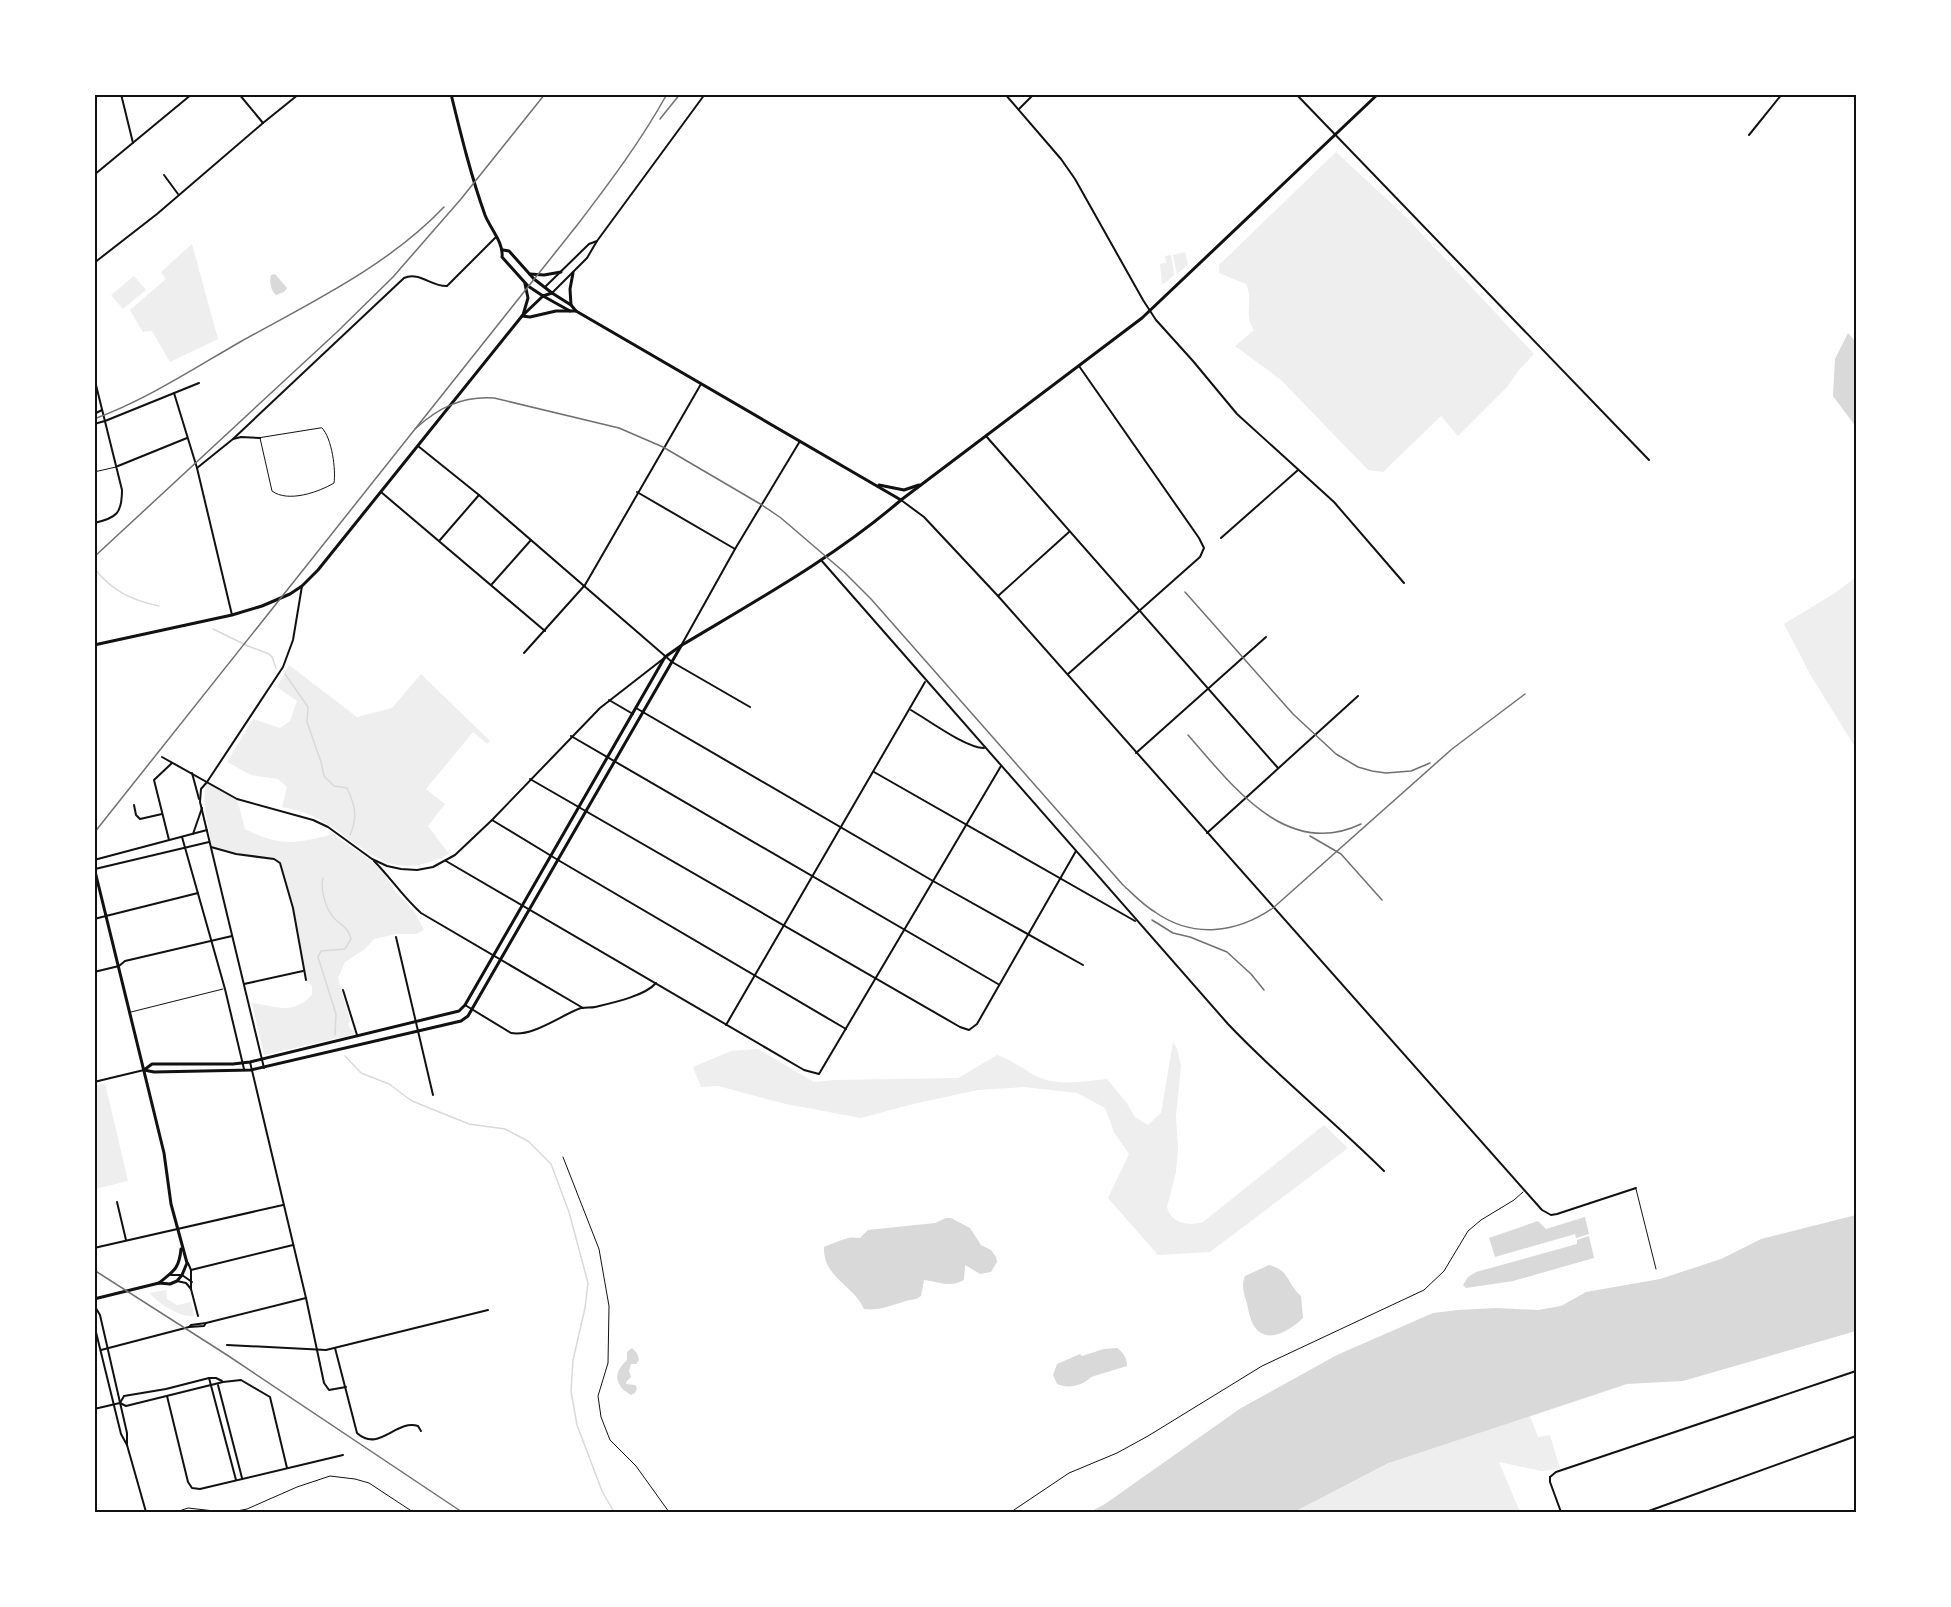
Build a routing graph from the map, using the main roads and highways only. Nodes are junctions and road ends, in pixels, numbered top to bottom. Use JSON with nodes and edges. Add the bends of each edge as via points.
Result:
{"nodes":[{"id":1,"x":451,"y":94,"type":"edge"},
{"id":2,"x":1378,"y":94,"type":"edge"},
{"id":3,"x":503,"y":250,"type":"junction"},
{"id":4,"x":561,"y":272,"type":"road end"},
{"id":5,"x":573,"y":273,"type":"road end"},
{"id":6,"x":529,"y":274,"type":"junction"},
{"id":7,"x":524,"y":282,"type":"junction"},
{"id":8,"x":545,"y":287,"type":"junction"},
{"id":9,"x":552,"y":293,"type":"junction"},
{"id":10,"x":543,"y":296,"type":"junction"},
{"id":11,"x":571,"y":305,"type":"junction"},
{"id":12,"x":570,"y":311,"type":"junction"},
{"id":13,"x":576,"y":311,"type":"junction"},
{"id":14,"x":522,"y":316,"type":"junction"},
{"id":15,"x":924,"y":484,"type":"junction"},
{"id":16,"x":876,"y":485,"type":"junction"},
{"id":17,"x":901,"y":500,"type":"junction"},
{"id":18,"x":94,"y":645,"type":"edge"},
{"id":19,"x":682,"y":645,"type":"junction"},
{"id":20,"x":95,"y":868,"type":"edge"},
{"id":21,"x":144,"y":1070,"type":"junction"},
{"id":22,"x":181,"y":1248,"type":"junction"},
{"id":23,"x":159,"y":1283,"type":"junction"},
{"id":24,"x":94,"y":1299,"type":"edge"}],
"edges":[{"from":1,"to":3,"type":"main road","via":[[473,178]]},
{"from":2,"to":15,"type":"main road","via":[[1150,311]]},
{"from":3,"to":6,"type":"main road","via":[[509,251]]},
{"from":3,"to":7,"type":"main road","via":[[502,257]]},
{"from":4,"to":6,"type":"main road"},
{"from":5,"to":11,"type":"main road"},
{"from":6,"to":8,"type":"main road"},
{"from":7,"to":10,"type":"main road"},
{"from":7,"to":14,"type":"main road","via":[[528,298]]},
{"from":8,"to":9,"type":"main road"},
{"from":8,"to":10,"type":"main road"},
{"from":9,"to":10,"type":"main road"},
{"from":9,"to":11,"type":"main road"},
{"from":10,"to":12,"type":"main road"},
{"from":10,"to":14,"type":"main road"},
{"from":11,"to":13,"type":"main road"},
{"from":12,"to":13,"type":"main road"},
{"from":12,"to":14,"type":"main road"},
{"from":13,"to":16,"type":"main road"},
{"from":14,"to":18,"type":"main road","via":[[302,586],[232,615]]},
{"from":15,"to":16,"type":"main road","via":[[904,490]]},
{"from":15,"to":17,"type":"main road"},
{"from":16,"to":17,"type":"main road"},
{"from":17,"to":19,"type":"main road","via":[[821,560]]},
{"from":19,"to":21,"type":"main road","via":[[665,657],[459,1011],[243,1064],[152,1064]]},
{"from":19,"to":21,"type":"main road","via":[[468,1016],[461,1021],[264,1068]]},
{"from":20,"to":21,"type":"main road"},
{"from":21,"to":22,"type":"main road"},
{"from":22,"to":23,"type":"main road","via":[[178,1266]]},
{"from":22,"to":23,"type":"main road","via":[[187,1260],[182,1275],[168,1285]]},
{"from":23,"to":24,"type":"main road"}]}
